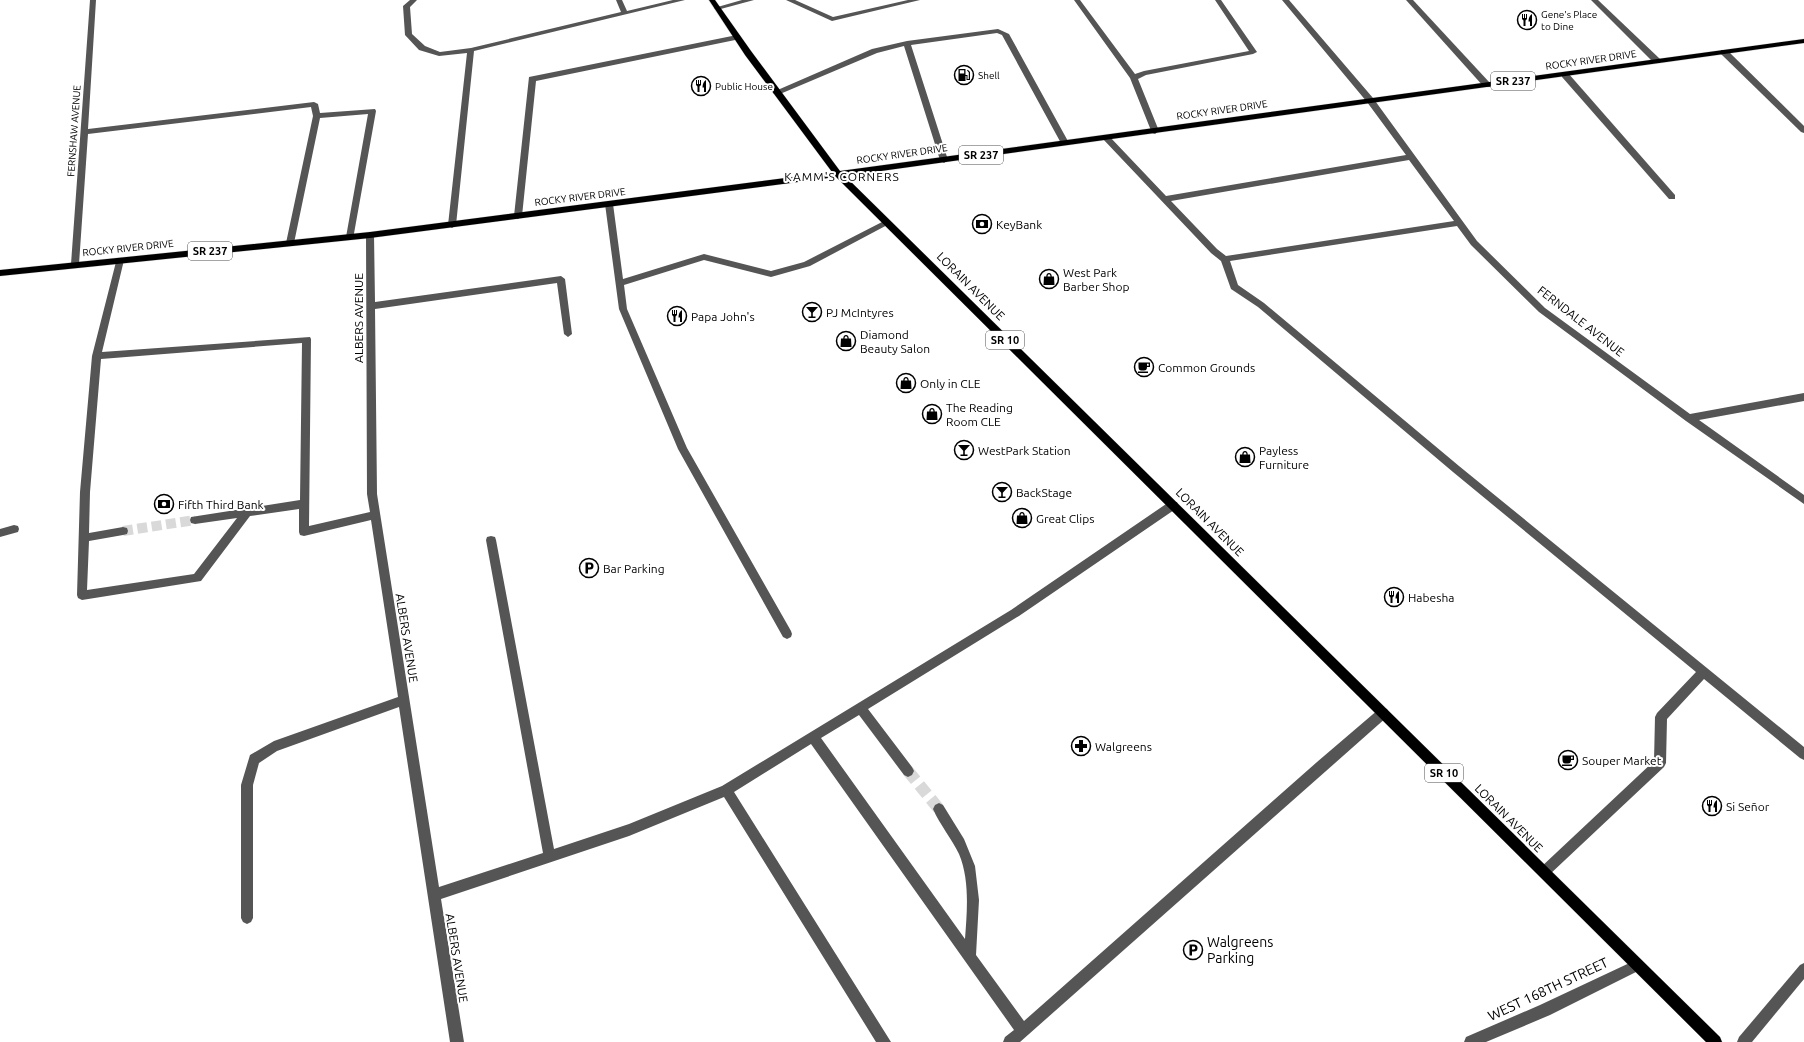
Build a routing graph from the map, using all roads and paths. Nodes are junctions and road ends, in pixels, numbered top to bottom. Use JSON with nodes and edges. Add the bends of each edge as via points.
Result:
{"nodes":[{"id":1,"x":93,"y":0,"type":"edge"},
{"id":2,"x":414,"y":0,"type":"edge"},
{"id":3,"x":619,"y":0,"type":"edge"},
{"id":4,"x":682,"y":0,"type":"edge"},
{"id":5,"x":712,"y":0,"type":"edge"},
{"id":6,"x":751,"y":0,"type":"edge"},
{"id":7,"x":790,"y":0,"type":"edge"},
{"id":8,"x":917,"y":0,"type":"edge"},
{"id":9,"x":1077,"y":0,"type":"edge"},
{"id":10,"x":1218,"y":0,"type":"edge"},
{"id":11,"x":1285,"y":0,"type":"edge"},
{"id":12,"x":1409,"y":0,"type":"edge"},
{"id":13,"x":1594,"y":0,"type":"edge"},
{"id":14,"x":717,"y":8,"type":"junction"},
{"id":15,"x":625,"y":13,"type":"junction"},
{"id":16,"x":737,"y":37,"type":"junction"},
{"id":17,"x":1804,"y":41,"type":"edge"},
{"id":18,"x":907,"y":43,"type":"junction"},
{"id":19,"x":470,"y":50,"type":"junction"},
{"id":20,"x":1724,"y":52,"type":"junction"},
{"id":21,"x":1657,"y":61,"type":"junction"},
{"id":22,"x":1565,"y":75,"type":"junction"},
{"id":23,"x":1134,"y":78,"type":"junction"},
{"id":24,"x":1487,"y":84,"type":"junction"},
{"id":25,"x":776,"y":92,"type":"junction"},
{"id":26,"x":1370,"y":100,"type":"junction"},
{"id":27,"x":317,"y":116,"type":"junction"},
{"id":28,"x":1804,"y":130,"type":"edge"},
{"id":29,"x":1154,"y":131,"type":"junction"},
{"id":30,"x":84,"y":132,"type":"junction"},
{"id":31,"x":1106,"y":138,"type":"junction"},
{"id":32,"x":1065,"y":143,"type":"junction"},
{"id":33,"x":1411,"y":157,"type":"junction"},
{"id":34,"x":944,"y":160,"type":"junction"},
{"id":35,"x":838,"y":174,"type":"junction"},
{"id":36,"x":1672,"y":197,"type":"dead end"},
{"id":37,"x":1164,"y":199,"type":"junction"},
{"id":38,"x":609,"y":204,"type":"junction"},
{"id":39,"x":518,"y":216,"type":"junction"},
{"id":40,"x":887,"y":223,"type":"junction"},
{"id":41,"x":1459,"y":223,"type":"junction"},
{"id":42,"x":452,"y":225,"type":"junction"},
{"id":43,"x":370,"y":235,"type":"junction"},
{"id":44,"x":350,"y":237,"type":"junction"},
{"id":45,"x":290,"y":243,"type":"junction"},
{"id":46,"x":1225,"y":259,"type":"junction"},
{"id":47,"x":120,"y":260,"type":"junction"},
{"id":48,"x":75,"y":264,"type":"junction"},
{"id":49,"x":0,"y":273,"type":"edge"},
{"id":50,"x":620,"y":283,"type":"junction"},
{"id":51,"x":371,"y":306,"type":"junction"},
{"id":52,"x":568,"y":334,"type":"dead end"},
{"id":53,"x":97,"y":356,"type":"junction"},
{"id":54,"x":1804,"y":397,"type":"edge"},
{"id":55,"x":1689,"y":418,"type":"junction"},
{"id":56,"x":1804,"y":500,"type":"edge"},
{"id":57,"x":304,"y":504,"type":"junction"},
{"id":58,"x":1173,"y":505,"type":"junction"},
{"id":59,"x":247,"y":513,"type":"junction"},
{"id":60,"x":375,"y":515,"type":"junction"},
{"id":61,"x":195,"y":520,"type":"tunnel mouth"},
{"id":62,"x":14,"y":529,"type":"dead end"},
{"id":63,"x":123,"y":530,"type":"tunnel mouth"},
{"id":64,"x":0,"y":533,"type":"edge"},
{"id":65,"x":83,"y":538,"type":"junction"},
{"id":66,"x":491,"y":540,"type":"dead end"},
{"id":67,"x":787,"y":634,"type":"dead end"},
{"id":68,"x":1704,"y":671,"type":"junction"},
{"id":69,"x":404,"y":700,"type":"junction"},
{"id":70,"x":861,"y":708,"type":"junction"},
{"id":71,"x":1383,"y":713,"type":"junction"},
{"id":72,"x":812,"y":737,"type":"junction"},
{"id":73,"x":1804,"y":754,"type":"edge"},
{"id":74,"x":908,"y":771,"type":"tunnel mouth"},
{"id":75,"x":726,"y":790,"type":"junction"},
{"id":76,"x":939,"y":809,"type":"tunnel mouth"},
{"id":77,"x":550,"y":857,"type":"junction"},
{"id":78,"x":1544,"y":872,"type":"junction"},
{"id":79,"x":434,"y":895,"type":"junction"},
{"id":80,"x":247,"y":918,"type":"dead end"},
{"id":81,"x":970,"y":957,"type":"junction"},
{"id":82,"x":1638,"y":965,"type":"junction"},
{"id":83,"x":1804,"y":968,"type":"edge"},
{"id":84,"x":1022,"y":1031,"type":"junction"},
{"id":85,"x":457,"y":1042,"type":"edge"},
{"id":86,"x":884,"y":1042,"type":"edge"},
{"id":87,"x":1010,"y":1042,"type":"edge"},
{"id":88,"x":1471,"y":1042,"type":"edge"},
{"id":89,"x":1715,"y":1042,"type":"edge"},
{"id":90,"x":1744,"y":1042,"type":"edge"}],
"edges":[{"from":1,"to":30,"type":"street","name":"FERNSHAW AVENUE"},
{"from":2,"to":19,"type":"street","via":[[406,6],[409,35],[422,48],[439,54]]},
{"from":3,"to":15,"type":"street"},
{"from":4,"to":15,"type":"street"},
{"from":5,"to":14,"type":"main road","name":"LORAIN AVENUE","number":"SR 10"},
{"from":6,"to":14,"type":"street"},
{"from":7,"to":8,"type":"street","via":[[832,19]]},
{"from":9,"to":23,"type":"street"},
{"from":10,"to":23,"type":"street","via":[[1252,52],[1144,73]]},
{"from":11,"to":26,"type":"street","name":"FERNDALE AVENUE"},
{"from":12,"to":24,"type":"street"},
{"from":13,"to":21,"type":"street"},
{"from":14,"to":16,"type":"main road","name":"LORAIN AVENUE","number":"SR 10"},
{"from":15,"to":19,"type":"street"},
{"from":16,"to":25,"type":"main road","name":"LORAIN AVENUE","number":"SR 10"},
{"from":16,"to":39,"type":"street","via":[[532,79]]},
{"from":17,"to":20,"type":"main road","name":"ROCKY RIVER DRIVE","number":"SR 237"},
{"from":18,"to":25,"type":"street","via":[[875,51]]},
{"from":18,"to":32,"type":"street","via":[[998,32],[1005,34]]},
{"from":18,"to":34,"type":"street"},
{"from":19,"to":42,"type":"street"},
{"from":20,"to":21,"type":"main road","name":"ROCKY RIVER DRIVE","number":"SR 237"},
{"from":20,"to":28,"type":"street"},
{"from":21,"to":22,"type":"main road","name":"ROCKY RIVER DRIVE","number":"SR 237"},
{"from":22,"to":24,"type":"main road","name":"ROCKY RIVER DRIVE","number":"SR 237"},
{"from":22,"to":36,"type":"street"},
{"from":23,"to":29,"type":"street"},
{"from":24,"to":26,"type":"main road","name":"ROCKY RIVER DRIVE","number":"SR 237"},
{"from":25,"to":35,"type":"main road","name":"LORAIN AVENUE","number":"SR 10"},
{"from":26,"to":29,"type":"main road","name":"ROCKY RIVER DRIVE","number":"SR 237"},
{"from":26,"to":33,"type":"street","name":"FERNDALE AVENUE"},
{"from":27,"to":30,"type":"street","via":[[314,104]]},
{"from":27,"to":44,"type":"street","via":[[372,111]]},
{"from":27,"to":45,"type":"street"},
{"from":29,"to":31,"type":"main road","name":"ROCKY RIVER DRIVE","number":"SR 237"},
{"from":30,"to":48,"type":"street","name":"FERNSHAW AVENUE"},
{"from":31,"to":32,"type":"main road","name":"ROCKY RIVER DRIVE","number":"SR 237"},
{"from":31,"to":37,"type":"street"},
{"from":32,"to":34,"type":"main road","name":"ROCKY RIVER DRIVE","number":"SR 237"},
{"from":33,"to":37,"type":"street"},
{"from":33,"to":41,"type":"street","name":"FERNDALE AVENUE"},
{"from":34,"to":35,"type":"main road","name":"ROCKY RIVER DRIVE","number":"SR 237"},
{"from":35,"to":38,"type":"main road","name":"ROCKY RIVER DRIVE","number":"SR 237"},
{"from":35,"to":40,"type":"main road","name":"LORAIN AVENUE","number":"SR 10"},
{"from":37,"to":46,"type":"street","via":[[1214,251]]},
{"from":38,"to":39,"type":"main road","name":"ROCKY RIVER DRIVE","number":"SR 237"},
{"from":38,"to":50,"type":"street"},
{"from":39,"to":42,"type":"main road","name":"ROCKY RIVER DRIVE","number":"SR 237"},
{"from":40,"to":50,"type":"street","via":[[807,264],[771,274],[704,257]]},
{"from":40,"to":58,"type":"main road","name":"LORAIN AVENUE","number":"SR 10"},
{"from":41,"to":46,"type":"street"},
{"from":41,"to":55,"type":"street","name":"FERNDALE AVENUE","via":[[1474,244],[1542,310]]},
{"from":42,"to":43,"type":"main road","name":"ROCKY RIVER DRIVE","number":"SR 237"},
{"from":43,"to":44,"type":"main road","name":"ROCKY RIVER DRIVE","number":"SR 237"},
{"from":43,"to":51,"type":"street","name":"ALBERS AVENUE"},
{"from":44,"to":45,"type":"main road","name":"ROCKY RIVER DRIVE","number":"SR 237"},
{"from":45,"to":47,"type":"main road","name":"ROCKY RIVER DRIVE","number":"SR 237"},
{"from":46,"to":68,"type":"street","via":[[1234,287],[1261,305],[1456,469]]},
{"from":47,"to":48,"type":"main road","name":"ROCKY RIVER DRIVE","number":"SR 237"},
{"from":47,"to":53,"type":"street"},
{"from":48,"to":49,"type":"main road","name":"ROCKY RIVER DRIVE","number":"SR 237"},
{"from":50,"to":67,"type":"street","via":[[623,309],[683,449]]},
{"from":51,"to":52,"type":"street","via":[[561,279]]},
{"from":51,"to":60,"type":"street","name":"ALBERS AVENUE","via":[[372,494]]},
{"from":53,"to":57,"type":"street","via":[[307,339]]},
{"from":53,"to":65,"type":"street"},
{"from":54,"to":55,"type":"street"},
{"from":55,"to":56,"type":"street","name":"FERNDALE AVENUE"},
{"from":57,"to":59,"type":"street"},
{"from":57,"to":60,"type":"street","via":[[304,532]]},
{"from":58,"to":70,"type":"street","via":[[1015,613]]},
{"from":58,"to":71,"type":"main road","name":"LORAIN AVENUE","number":"SR 10"},
{"from":59,"to":61,"type":"street"},
{"from":59,"to":65,"type":"street","via":[[197,578],[82,595]]},
{"from":60,"to":69,"type":"street","name":"ALBERS AVENUE"},
{"from":62,"to":64,"type":"street"},
{"from":63,"to":65,"type":"street"},
{"from":66,"to":77,"type":"street"},
{"from":68,"to":73,"type":"street"},
{"from":68,"to":78,"type":"street","via":[[1661,717],[1660,763]]},
{"from":69,"to":79,"type":"street","name":"ALBERS AVENUE"},
{"from":69,"to":80,"type":"street","via":[[274,747],[254,759],[247,785]]},
{"from":70,"to":72,"type":"street"},
{"from":70,"to":74,"type":"street"},
{"from":71,"to":78,"type":"main road","name":"LORAIN AVENUE","number":"SR 10"},
{"from":71,"to":84,"type":"street"},
{"from":72,"to":75,"type":"street"},
{"from":72,"to":81,"type":"street"},
{"from":75,"to":77,"type":"street","via":[[629,830]]},
{"from":75,"to":86,"type":"street"},
{"from":76,"to":81,"type":"street","via":[[961,846],[969,866],[973,910]]},
{"from":77,"to":79,"type":"street"},
{"from":78,"to":82,"type":"main road","name":"LORAIN AVENUE","number":"SR 10"},
{"from":79,"to":85,"type":"street","name":"ALBERS AVENUE"},
{"from":81,"to":84,"type":"street"},
{"from":82,"to":88,"type":"street","name":"WEST 168TH STREET"},
{"from":82,"to":89,"type":"main road","name":"LORAIN AVENUE","number":"SR 10"},
{"from":83,"to":90,"type":"street"},
{"from":84,"to":87,"type":"street"}]}
